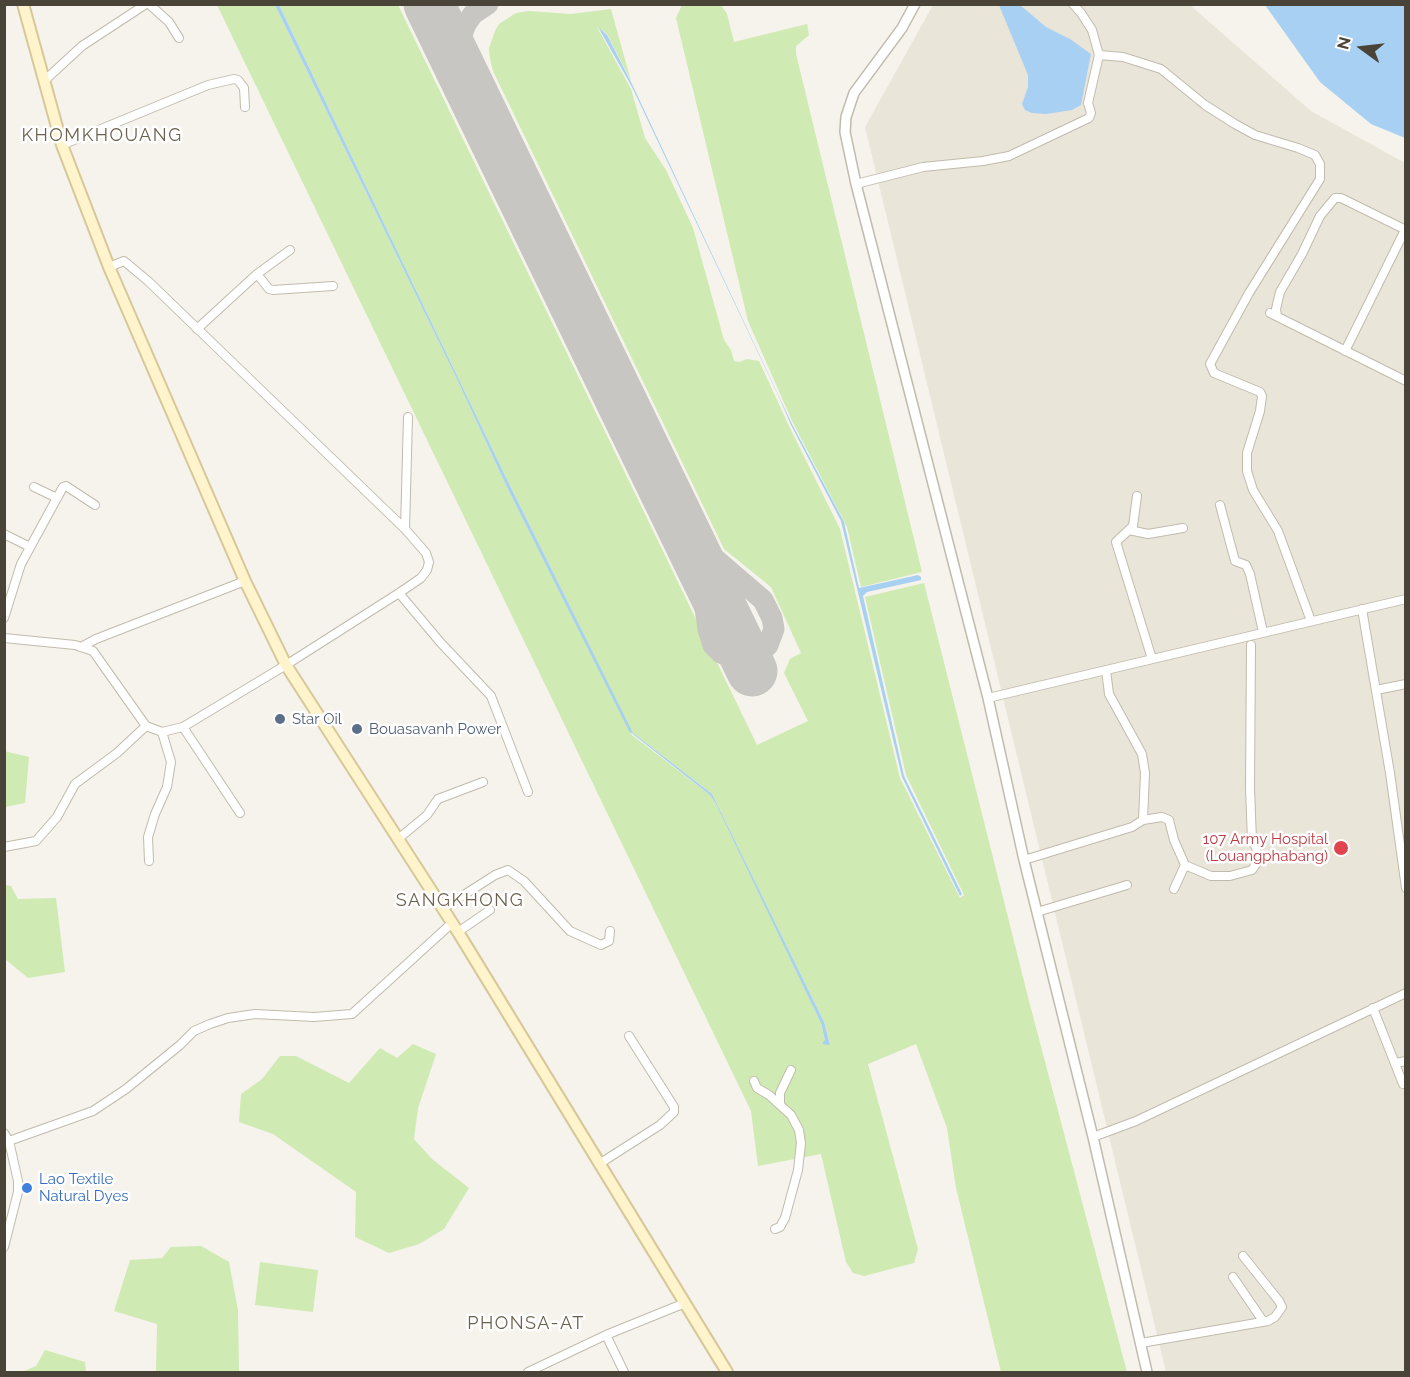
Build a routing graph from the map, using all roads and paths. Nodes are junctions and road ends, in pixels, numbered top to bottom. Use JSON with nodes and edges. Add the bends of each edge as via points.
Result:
{"nodes":[{"id":1,"x":22,"y":4,"type":"edge"},
{"id":2,"x":148,"y":4,"type":"edge"},
{"id":3,"x":915,"y":4,"type":"edge"},
{"id":4,"x":1072,"y":4,"type":"edge"},
{"id":5,"x":179,"y":38,"type":"dead end"},
{"id":6,"x":1099,"y":55,"type":"junction"},
{"id":7,"x":44,"y":81,"type":"junction"},
{"id":8,"x":245,"y":106,"type":"dead end"},
{"id":9,"x":62,"y":145,"type":"junction"},
{"id":10,"x":856,"y":184,"type":"junction"},
{"id":11,"x":1405,"y":230,"type":"edge"},
{"id":12,"x":290,"y":250,"type":"dead end"},
{"id":13,"x":109,"y":267,"type":"junction"},
{"id":14,"x":257,"y":274,"type":"junction"},
{"id":15,"x":333,"y":286,"type":"dead end"},
{"id":16,"x":198,"y":329,"type":"junction"},
{"id":17,"x":1345,"y":351,"type":"junction"},
{"id":18,"x":1406,"y":381,"type":"edge"},
{"id":19,"x":408,"y":417,"type":"dead end"},
{"id":20,"x":34,"y":487,"type":"dead end"},
{"id":21,"x":1137,"y":496,"type":"dead end"},
{"id":22,"x":57,"y":498,"type":"junction"},
{"id":23,"x":95,"y":505,"type":"dead end"},
{"id":24,"x":1220,"y":505,"type":"dead end"},
{"id":25,"x":1183,"y":528,"type":"dead end"},
{"id":26,"x":405,"y":529,"type":"junction"},
{"id":27,"x":1129,"y":530,"type":"junction"},
{"id":28,"x":4,"y":534,"type":"edge"},
{"id":29,"x":30,"y":547,"type":"junction"},
{"id":30,"x":245,"y":581,"type":"junction"},
{"id":31,"x":399,"y":593,"type":"junction"},
{"id":32,"x":1406,"y":598,"type":"edge"},
{"id":33,"x":6,"y":604,"type":"edge"},
{"id":34,"x":1362,"y":609,"type":"junction"},
{"id":35,"x":4,"y":618,"type":"edge"},
{"id":36,"x":1311,"y":621,"type":"junction"},
{"id":37,"x":1263,"y":632,"type":"junction"},
{"id":38,"x":6,"y":641,"type":"edge"},
{"id":39,"x":1251,"y":645,"type":"dead end"},
{"id":40,"x":81,"y":647,"type":"junction"},
{"id":41,"x":1152,"y":659,"type":"junction"},
{"id":42,"x":285,"y":665,"type":"junction"},
{"id":43,"x":1106,"y":670,"type":"junction"},
{"id":44,"x":1406,"y":684,"type":"edge"},
{"id":45,"x":1376,"y":690,"type":"junction"},
{"id":46,"x":988,"y":698,"type":"junction"},
{"id":47,"x":146,"y":726,"type":"junction"},
{"id":48,"x":183,"y":727,"type":"junction"},
{"id":49,"x":162,"y":732,"type":"junction"},
{"id":50,"x":483,"y":782,"type":"dead end"},
{"id":51,"x":528,"y":792,"type":"dead end"},
{"id":52,"x":240,"y":813,"type":"dead end"},
{"id":53,"x":1143,"y":820,"type":"junction"},
{"id":54,"x":398,"y":838,"type":"junction"},
{"id":55,"x":1402,"y":840,"type":"edge"},
{"id":56,"x":4,"y":847,"type":"edge"},
{"id":57,"x":1024,"y":860,"type":"junction"},
{"id":58,"x":149,"y":861,"type":"dead end"},
{"id":59,"x":1185,"y":865,"type":"junction"},
{"id":60,"x":1127,"y":885,"type":"dead end"},
{"id":61,"x":1406,"y":888,"type":"edge"},
{"id":62,"x":1174,"y":889,"type":"dead end"},
{"id":63,"x":442,"y":909,"type":"junction"},
{"id":64,"x":490,"y":910,"type":"dead end"},
{"id":65,"x":1037,"y":912,"type":"junction"},
{"id":66,"x":455,"y":928,"type":"junction"},
{"id":67,"x":610,"y":931,"type":"dead end"},
{"id":68,"x":1406,"y":993,"type":"edge"},
{"id":69,"x":1373,"y":1008,"type":"junction"},
{"id":70,"x":629,"y":1036,"type":"dead end"},
{"id":71,"x":1406,"y":1061,"type":"edge"},
{"id":72,"x":1395,"y":1063,"type":"junction"},
{"id":73,"x":791,"y":1070,"type":"dead end"},
{"id":74,"x":754,"y":1081,"type":"dead end"},
{"id":75,"x":1403,"y":1084,"type":"dead end"},
{"id":76,"x":780,"y":1104,"type":"junction"},
{"id":77,"x":7,"y":1137,"type":"edge"},
{"id":78,"x":1093,"y":1137,"type":"junction"},
{"id":79,"x":599,"y":1164,"type":"junction"},
{"id":80,"x":775,"y":1229,"type":"dead end"},
{"id":81,"x":4,"y":1247,"type":"edge"},
{"id":82,"x":1243,"y":1256,"type":"dead end"},
{"id":83,"x":1233,"y":1277,"type":"dead end"},
{"id":84,"x":685,"y":1303,"type":"junction"},
{"id":85,"x":1263,"y":1321,"type":"junction"},
{"id":86,"x":606,"y":1335,"type":"junction"},
{"id":87,"x":1141,"y":1343,"type":"junction"},
{"id":88,"x":528,"y":1372,"type":"edge"},
{"id":89,"x":624,"y":1372,"type":"edge"},
{"id":90,"x":727,"y":1372,"type":"edge"},
{"id":91,"x":1148,"y":1372,"type":"edge"}],
"edges":[{"from":1,"to":7,"type":"main road"},
{"from":2,"to":5,"type":"street","via":[[169,22]]},
{"from":2,"to":7,"type":"street","via":[[82,46]]},
{"from":3,"to":10,"type":"street","via":[[849,105],[845,132]]},
{"from":4,"to":6,"type":"street","via":[[1092,30]]},
{"from":6,"to":10,"type":"street","via":[[1088,103],[1089,118],[1009,156],[923,167]]},
{"from":6,"to":36,"type":"street","via":[[1123,57],[1161,69],[1235,124],[1255,135],[1315,155],[1320,164],[1320,179],[1210,364],[1214,373],[1262,396],[1247,453],[1247,471],[1258,501],[1278,531]]},
{"from":7,"to":9,"type":"main road"},
{"from":8,"to":9,"type":"street","via":[[244,88],[234,79],[208,85]]},
{"from":9,"to":13,"type":"main road"},
{"from":10,"to":46,"type":"street"},
{"from":11,"to":17,"type":"street"},
{"from":11,"to":17,"type":"street","via":[[1335,198],[1320,216],[1280,292],[1273,314]]},
{"from":12,"to":14,"type":"street"},
{"from":13,"to":16,"type":"street","via":[[124,261]]},
{"from":13,"to":30,"type":"main road"},
{"from":14,"to":15,"type":"street","via":[[273,290]]},
{"from":14,"to":16,"type":"street"},
{"from":16,"to":26,"type":"street"},
{"from":17,"to":18,"type":"street"},
{"from":19,"to":26,"type":"street"},
{"from":20,"to":22,"type":"street"},
{"from":21,"to":27,"type":"street","via":[[1135,520]]},
{"from":22,"to":23,"type":"street","via":[[66,486]]},
{"from":22,"to":29,"type":"street"},
{"from":24,"to":37,"type":"street","via":[[1235,561],[1246,565],[1250,574]]},
{"from":25,"to":27,"type":"street","via":[[1148,534]]},
{"from":26,"to":31,"type":"street","via":[[429,562],[421,578]]},
{"from":27,"to":41,"type":"street","via":[[1118,539],[1117,546]]},
{"from":28,"to":29,"type":"street"},
{"from":29,"to":33,"type":"street"},
{"from":30,"to":40,"type":"street"},
{"from":30,"to":42,"type":"main road"},
{"from":31,"to":42,"type":"street"},
{"from":31,"to":51,"type":"street","via":[[491,696]]},
{"from":32,"to":34,"type":"street"},
{"from":33,"to":35,"type":"street"},
{"from":34,"to":36,"type":"street"},
{"from":34,"to":45,"type":"street"},
{"from":36,"to":37,"type":"street"},
{"from":37,"to":41,"type":"street"},
{"from":38,"to":40,"type":"street"},
{"from":39,"to":59,"type":"street","via":[[1250,788],[1252,841],[1258,861],[1252,870],[1230,876],[1211,876]]},
{"from":40,"to":47,"type":"street","via":[[98,657]]},
{"from":41,"to":43,"type":"street"},
{"from":42,"to":48,"type":"street"},
{"from":42,"to":54,"type":"main road"},
{"from":43,"to":46,"type":"street"},
{"from":43,"to":53,"type":"street","via":[[1109,694],[1142,754]]},
{"from":44,"to":45,"type":"street"},
{"from":45,"to":55,"type":"street"},
{"from":46,"to":57,"type":"street"},
{"from":47,"to":49,"type":"street"},
{"from":47,"to":56,"type":"street","via":[[75,783],[57,817],[36,841]]},
{"from":48,"to":49,"type":"street"},
{"from":48,"to":52,"type":"street"},
{"from":49,"to":58,"type":"street","via":[[171,762],[167,788],[148,837]]},
{"from":50,"to":54,"type":"street","via":[[438,799],[427,815]]},
{"from":53,"to":57,"type":"street","via":[[1132,827]]},
{"from":53,"to":59,"type":"street","via":[[1169,820]]},
{"from":54,"to":63,"type":"main road"},
{"from":55,"to":61,"type":"street"},
{"from":57,"to":65,"type":"street"},
{"from":59,"to":62,"type":"street"},
{"from":60,"to":65,"type":"street"},
{"from":63,"to":66,"type":"main road"},
{"from":63,"to":67,"type":"street","via":[[508,870],[524,881],[570,931],[601,945],[609,941]]},
{"from":64,"to":66,"type":"street"},
{"from":65,"to":78,"type":"street"},
{"from":66,"to":77,"type":"street","via":[[352,1014],[255,1014],[210,1024],[194,1031],[126,1089],[93,1111]]},
{"from":66,"to":79,"type":"main road"},
{"from":68,"to":69,"type":"street"},
{"from":69,"to":72,"type":"street"},
{"from":69,"to":78,"type":"street","via":[[1136,1121]]},
{"from":70,"to":79,"type":"street","via":[[674,1112]]},
{"from":71,"to":72,"type":"street"},
{"from":72,"to":75,"type":"street"},
{"from":73,"to":76,"type":"street","via":[[780,1093]]},
{"from":74,"to":76,"type":"street","via":[[757,1088]]},
{"from":76,"to":80,"type":"street","via":[[791,1115],[801,1143],[785,1218]]},
{"from":77,"to":81,"type":"street","via":[[18,1192]]},
{"from":78,"to":87,"type":"street"},
{"from":79,"to":84,"type":"main road"},
{"from":82,"to":85,"type":"street","via":[[1282,1307],[1272,1320]]},
{"from":83,"to":85,"type":"street"},
{"from":84,"to":86,"type":"street"},
{"from":84,"to":90,"type":"main road"},
{"from":85,"to":87,"type":"street"},
{"from":86,"to":88,"type":"street"},
{"from":86,"to":89,"type":"street"},
{"from":87,"to":91,"type":"street"}]}
